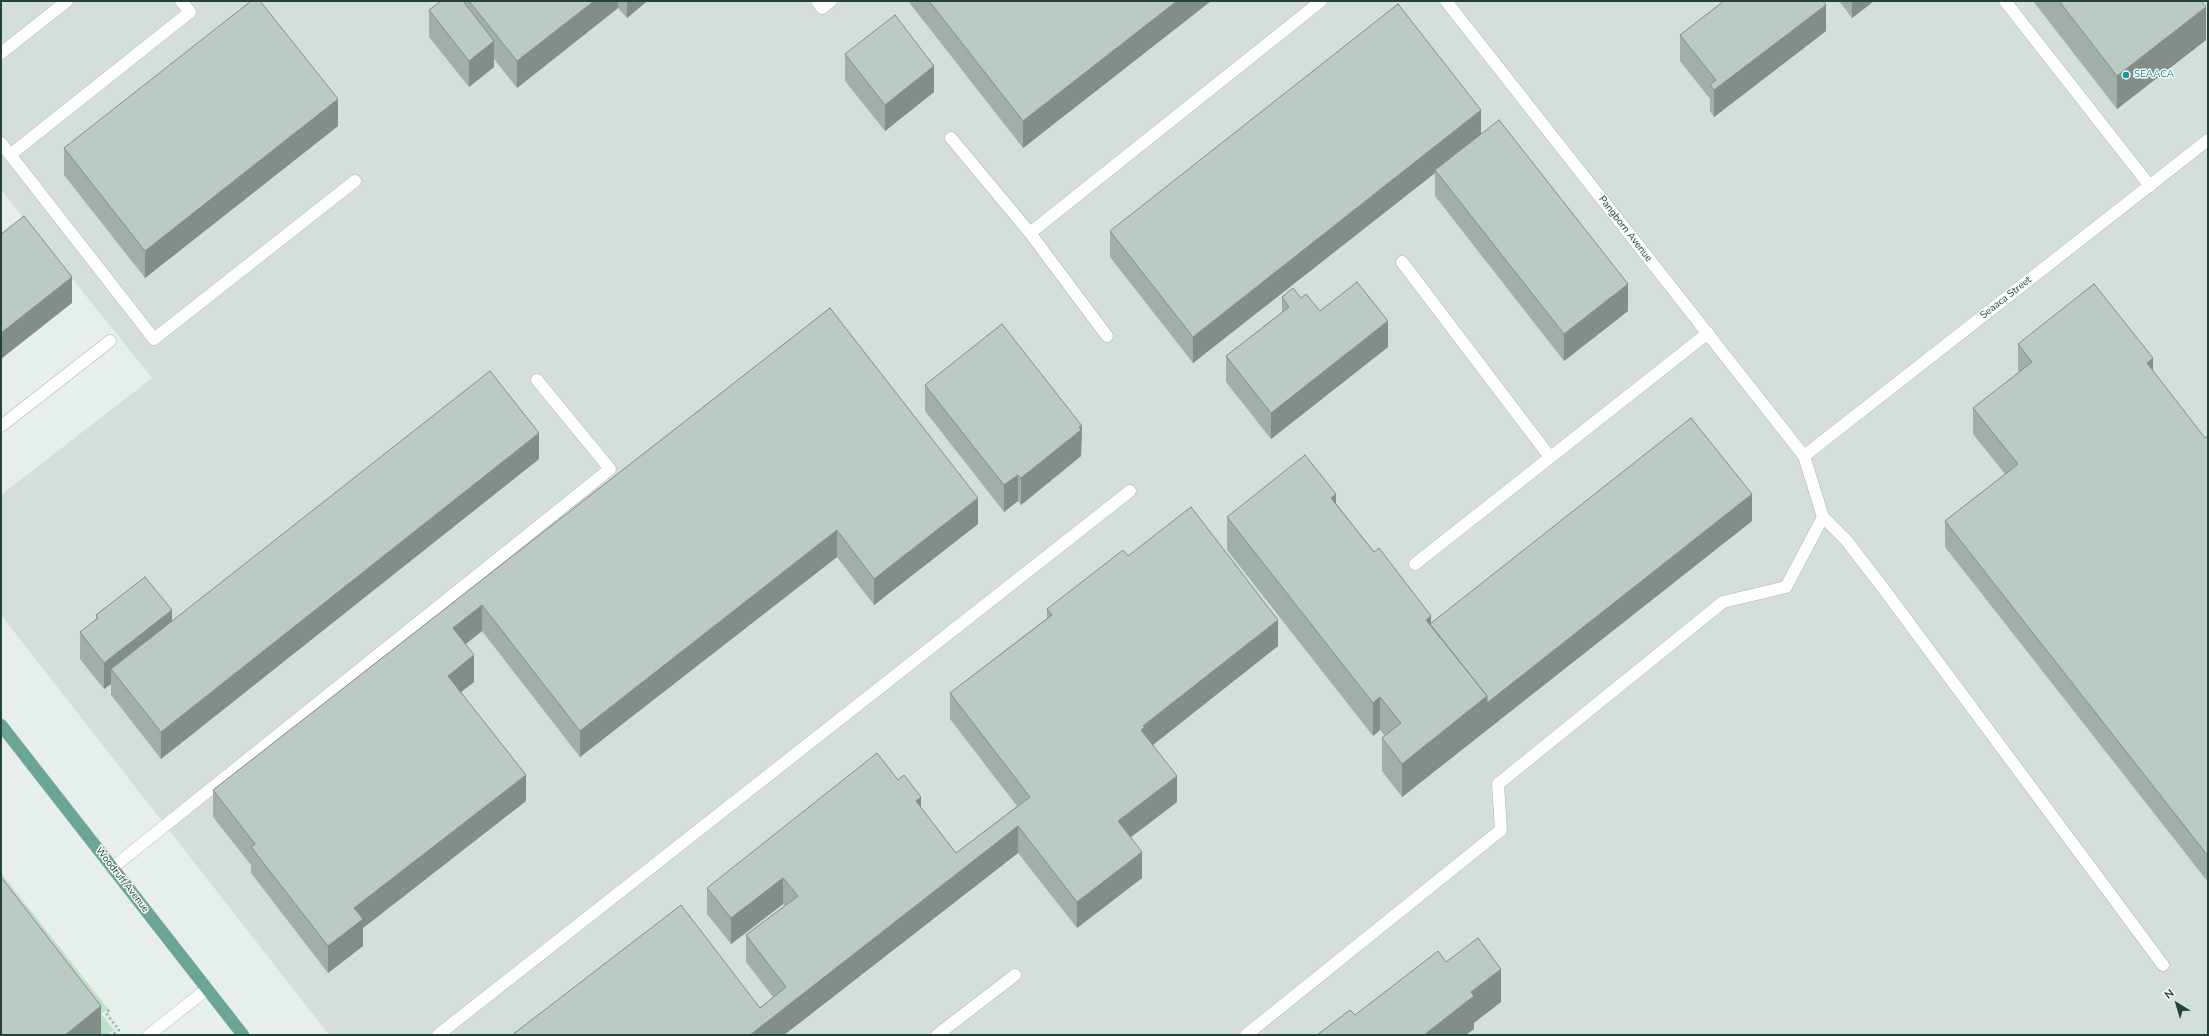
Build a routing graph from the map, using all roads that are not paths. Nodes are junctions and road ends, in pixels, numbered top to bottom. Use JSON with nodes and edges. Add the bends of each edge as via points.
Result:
{"nodes":[{"id":1,"x":67,"y":1,"type":"edge"},
{"id":2,"x":181,"y":1,"type":"edge"},
{"id":3,"x":817,"y":1,"type":"edge"},
{"id":4,"x":831,"y":1,"type":"edge"},
{"id":5,"x":1321,"y":1,"type":"edge"},
{"id":6,"x":1446,"y":1,"type":"edge"},
{"id":7,"x":2005,"y":1,"type":"edge"},
{"id":8,"x":1,"y":53,"type":"edge"},
{"id":9,"x":951,"y":138,"type":"dead end"},
{"id":10,"x":2208,"y":140,"type":"edge"},
{"id":11,"x":1,"y":143,"type":"edge"},
{"id":12,"x":10,"y":155,"type":"junction"},
{"id":13,"x":355,"y":181,"type":"dead end"},
{"id":14,"x":2150,"y":186,"type":"junction"},
{"id":15,"x":1030,"y":233,"type":"junction"},
{"id":16,"x":1402,"y":262,"type":"dead end"},
{"id":17,"x":1708,"y":333,"type":"junction"},
{"id":18,"x":1107,"y":336,"type":"dead end"},
{"id":19,"x":110,"y":341,"type":"dead end"},
{"id":20,"x":537,"y":380,"type":"dead end"},
{"id":21,"x":1,"y":426,"type":"edge"},
{"id":22,"x":1804,"y":456,"type":"junction"},
{"id":23,"x":1550,"y":457,"type":"junction"},
{"id":24,"x":1130,"y":492,"type":"dead end"},
{"id":25,"x":1823,"y":517,"type":"junction"},
{"id":26,"x":1415,"y":564,"type":"dead end"},
{"id":27,"x":1,"y":726,"type":"edge"},
{"id":28,"x":112,"y":868,"type":"junction"},
{"id":29,"x":2163,"y":965,"type":"dead end"},
{"id":30,"x":1015,"y":975,"type":"dead end"},
{"id":31,"x":207,"y":990,"type":"junction"},
{"id":32,"x":149,"y":1035,"type":"edge"},
{"id":33,"x":243,"y":1035,"type":"edge"},
{"id":34,"x":438,"y":1035,"type":"edge"},
{"id":35,"x":937,"y":1035,"type":"edge"},
{"id":36,"x":1246,"y":1035,"type":"edge"}],
"edges":[{"from":1,"to":8,"type":"street"},
{"from":2,"to":12,"type":"street","via":[[190,12]]},
{"from":3,"to":4,"type":"street","via":[[822,8]]},
{"from":5,"to":15,"type":"street"},
{"from":6,"to":17,"type":"street","name":"Pangborn Avenue"},
{"from":7,"to":14,"type":"street"},
{"from":9,"to":15,"type":"street"},
{"from":10,"to":14,"type":"street","name":"Seaaca Street"},
{"from":11,"to":12,"type":"street"},
{"from":12,"to":13,"type":"street","via":[[154,339]]},
{"from":14,"to":22,"type":"street","name":"Seaaca Street"},
{"from":15,"to":18,"type":"street"},
{"from":16,"to":23,"type":"street"},
{"from":17,"to":22,"type":"street","name":"Pangborn Avenue"},
{"from":17,"to":23,"type":"street"},
{"from":19,"to":21,"type":"street"},
{"from":20,"to":28,"type":"street","via":[[610,469]]},
{"from":22,"to":25,"type":"street"},
{"from":23,"to":26,"type":"street"},
{"from":24,"to":34,"type":"street"},
{"from":25,"to":29,"type":"street","via":[[1846,540],[1880,584]]},
{"from":25,"to":36,"type":"street","via":[[1786,587],[1723,602],[1498,784],[1501,830]]},
{"from":27,"to":28,"type":"main road","name":"Woodruff Avenue"},
{"from":28,"to":31,"type":"main road","name":"Woodruff Avenue"},
{"from":30,"to":35,"type":"street"},
{"from":31,"to":32,"type":"street"},
{"from":31,"to":33,"type":"main road","name":"Woodruff Avenue"}]}
